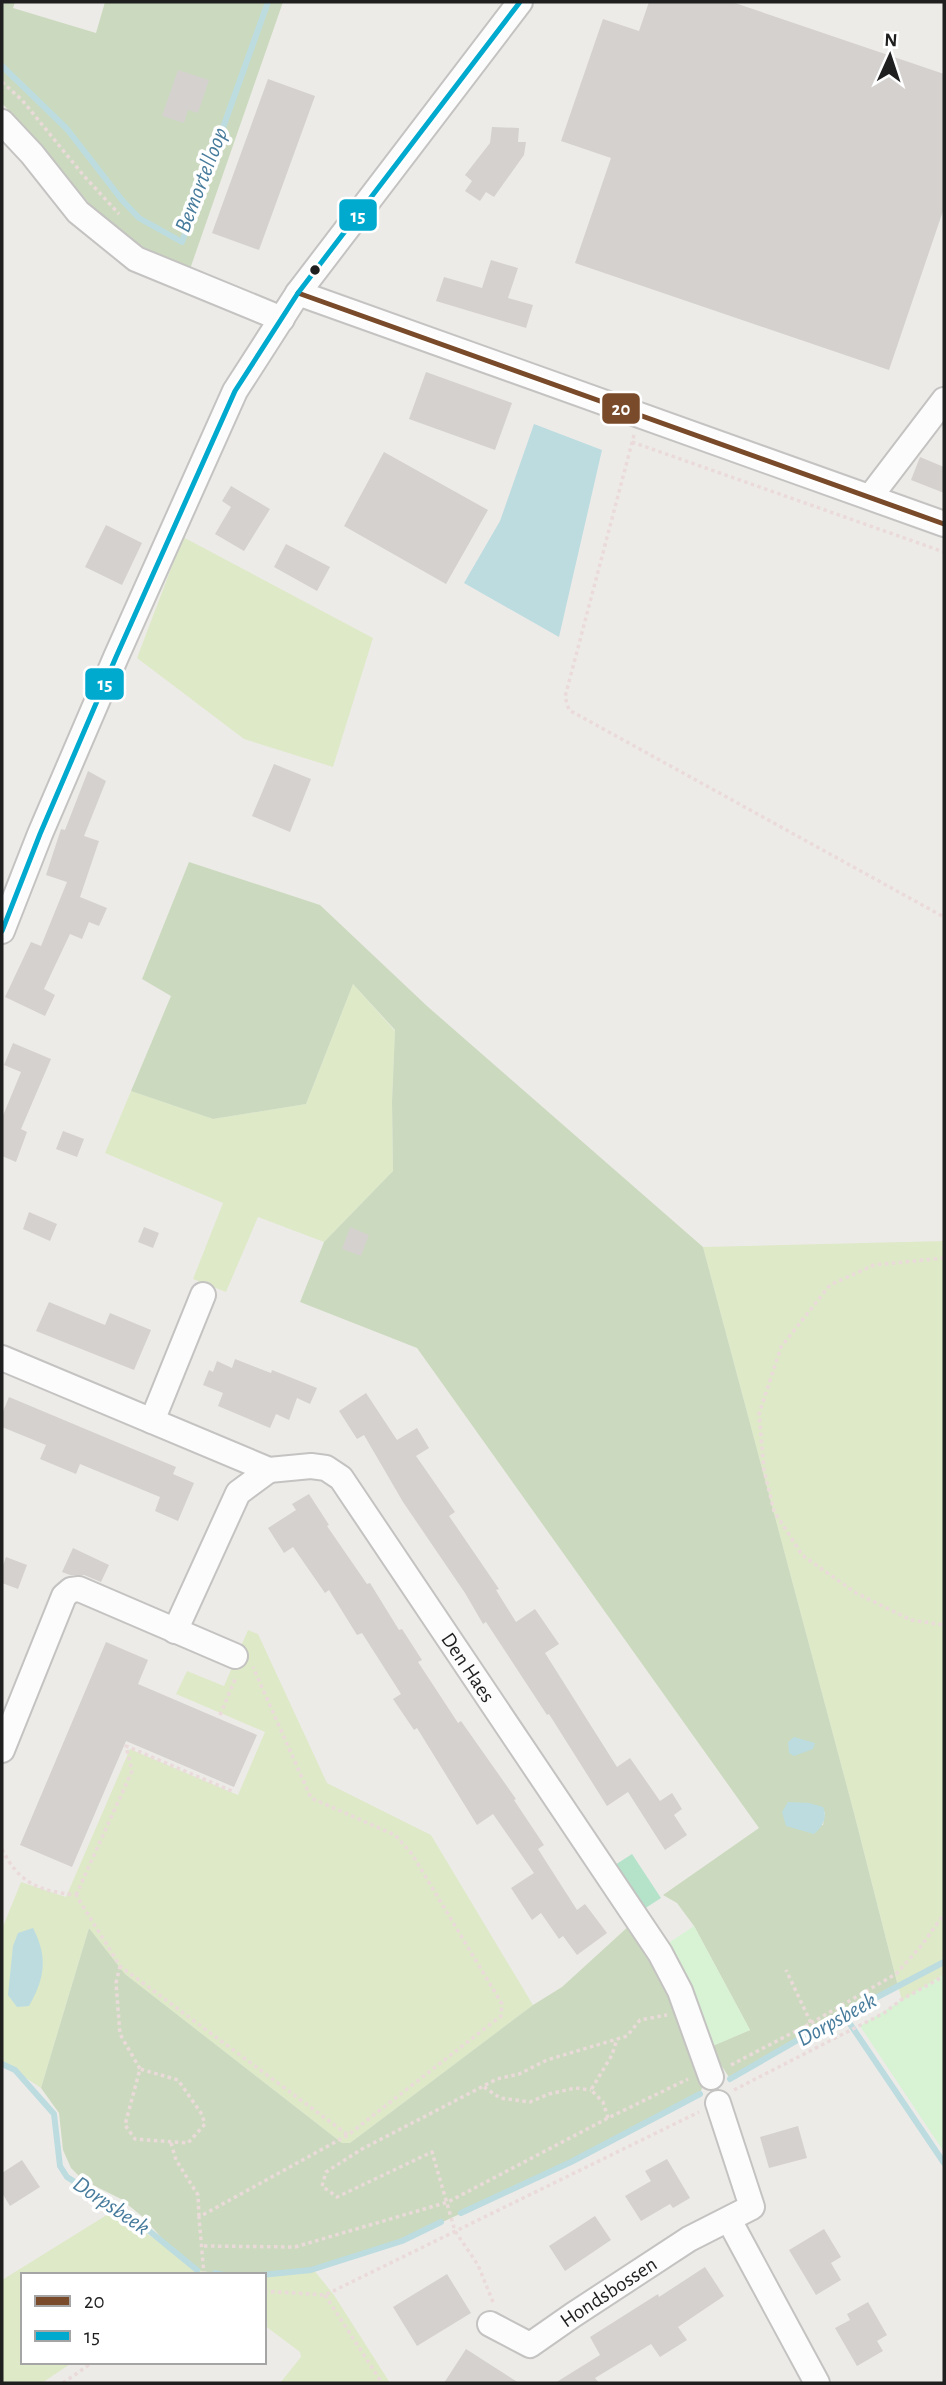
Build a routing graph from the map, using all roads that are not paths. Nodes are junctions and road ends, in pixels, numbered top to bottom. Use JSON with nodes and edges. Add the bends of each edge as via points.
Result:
{"nodes":[{"id":1,"x":520,"y":2,"type":"edge"},
{"id":2,"x":2,"y":122,"type":"edge"},
{"id":3,"x":298,"y":293,"type":"junction"},
{"id":4,"x":282,"y":319,"type":"junction"},
{"id":5,"x":944,"y":400,"type":"edge"},
{"id":6,"x":870,"y":497,"type":"junction"},
{"id":7,"x":944,"y":524,"type":"edge"},
{"id":8,"x":2,"y":931,"type":"edge"},
{"id":9,"x":203,"y":1295,"type":"dead end"},
{"id":10,"x":2,"y":1358,"type":"edge"},
{"id":11,"x":152,"y":1421,"type":"junction"},
{"id":12,"x":269,"y":1469,"type":"junction"},
{"id":13,"x":175,"y":1631,"type":"junction"},
{"id":14,"x":239,"y":1658,"type":"road end"},
{"id":15,"x":2,"y":1750,"type":"edge"},
{"id":16,"x":710,"y":2073,"type":"road end"},
{"id":17,"x":718,"y":2103,"type":"road end"},
{"id":18,"x":729,"y":2220,"type":"junction"},
{"id":19,"x":490,"y":2324,"type":"road end"},
{"id":20,"x":817,"y":2383,"type":"edge"}],
"edges":[{"from":1,"to":3,"type":"street"},
{"from":2,"to":4,"type":"street","via":[[78,212],[135,259]]},
{"from":3,"to":4,"type":"street"},
{"from":3,"to":6,"type":"street"},
{"from":4,"to":8,"type":"street","via":[[235,391],[67,771]]},
{"from":5,"to":6,"type":"street"},
{"from":6,"to":7,"type":"street"},
{"from":9,"to":11,"type":"street"},
{"from":10,"to":11,"type":"street","name":"Den Haes"},
{"from":11,"to":12,"type":"street","name":"Den Haes"},
{"from":12,"to":13,"type":"street","via":[[238,1493]]},
{"from":12,"to":16,"type":"street","name":"Den Haes","via":[[312,1466],[326,1468],[341,1478],[638,1918],[670,1970]]},
{"from":13,"to":14,"type":"street"},
{"from":13,"to":15,"type":"street","via":[[79,1589],[71,1590],[64,1596]]},
{"from":17,"to":18,"type":"street","name":"Hondsbossen","via":[[752,2207]]},
{"from":18,"to":19,"type":"street","name":"Hondsbossen","via":[[689,2239],[530,2346]]},
{"from":18,"to":20,"type":"street"}]}
